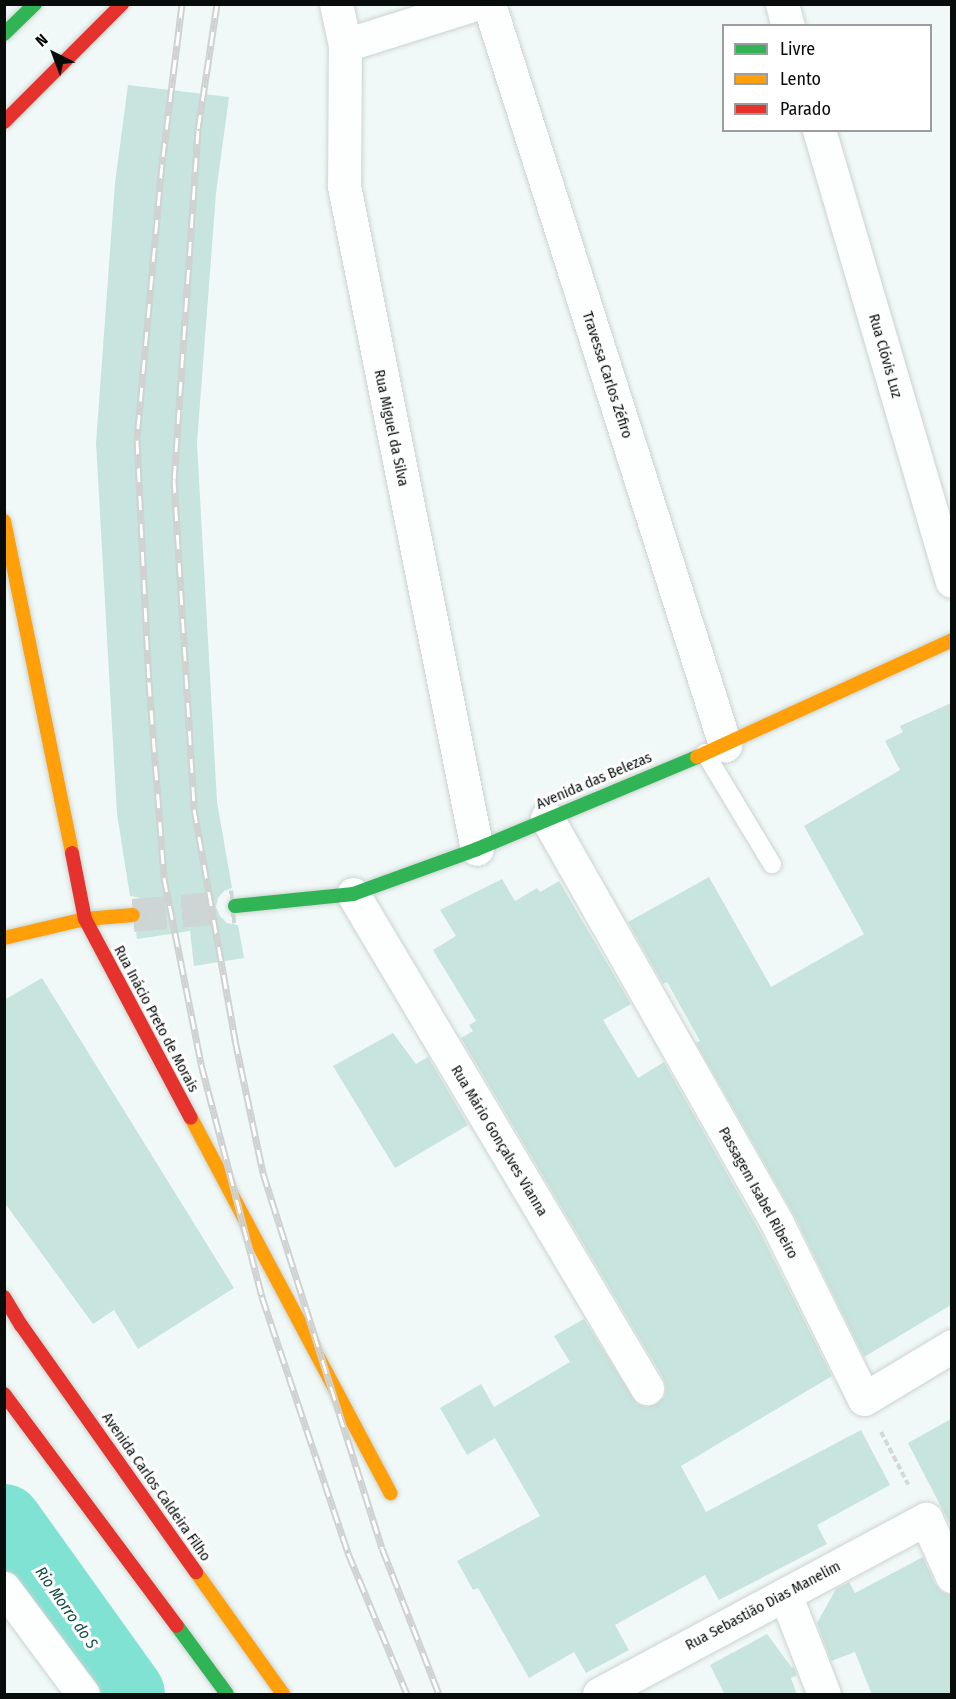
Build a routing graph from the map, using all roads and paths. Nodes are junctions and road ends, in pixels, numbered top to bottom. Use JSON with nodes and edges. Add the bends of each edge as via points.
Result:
{"nodes":[{"id":1,"x":35,"y":4,"type":"edge"},
{"id":2,"x":122,"y":4,"type":"edge"},
{"id":3,"x":336,"y":4,"type":"edge"},
{"id":4,"x":475,"y":4,"type":"edge"},
{"id":5,"x":489,"y":4,"type":"edge"},
{"id":6,"x":782,"y":4,"type":"edge"},
{"id":7,"x":787,"y":24,"type":"edge"},
{"id":8,"x":4,"y":34,"type":"edge"},
{"id":9,"x":345,"y":45,"type":"junction"},
{"id":10,"x":4,"y":122,"type":"edge"},
{"id":11,"x":820,"y":132,"type":"edge"},
{"id":12,"x":4,"y":521,"type":"edge"},
{"id":13,"x":951,"y":581,"type":"edge"},
{"id":14,"x":951,"y":640,"type":"edge"},
{"id":15,"x":715,"y":749,"type":"junction"},
{"id":16,"x":547,"y":818,"type":"junction"},
{"id":17,"x":477,"y":849,"type":"junction"},
{"id":18,"x":772,"y":864,"type":"dead end"},
{"id":19,"x":353,"y":894,"type":"junction"},
{"id":20,"x":235,"y":906,"type":"tunnel mouth"},
{"id":21,"x":134,"y":915,"type":"tunnel mouth"},
{"id":22,"x":84,"y":919,"type":"junction"},
{"id":23,"x":4,"y":938,"type":"edge"},
{"id":24,"x":4,"y":1296,"type":"edge"},
{"id":25,"x":951,"y":1346,"type":"edge"},
{"id":26,"x":647,"y":1388,"type":"dead end"},
{"id":27,"x":4,"y":1394,"type":"edge"},
{"id":28,"x":864,"y":1400,"type":"junction"},
{"id":29,"x":390,"y":1493,"type":"dead end"},
{"id":30,"x":926,"y":1519,"type":"junction"},
{"id":31,"x":951,"y":1576,"type":"edge"},
{"id":32,"x":4,"y":1588,"type":"edge"},
{"id":33,"x":785,"y":1594,"type":"junction"},
{"id":34,"x":83,"y":1695,"type":"edge"},
{"id":35,"x":227,"y":1695,"type":"edge"},
{"id":36,"x":283,"y":1695,"type":"edge"},
{"id":37,"x":599,"y":1695,"type":"edge"},
{"id":38,"x":824,"y":1695,"type":"edge"}],
"edges":[{"from":1,"to":8,"type":"street"},
{"from":2,"to":10,"type":"street"},
{"from":3,"to":9,"type":"street","name":"Rua Miguel da Silva"},
{"from":4,"to":9,"type":"street"},
{"from":5,"to":15,"type":"street","name":"Travessa Carlos Zéfiro"},
{"from":6,"to":7,"type":"street"},
{"from":9,"to":17,"type":"street","name":"Rua Miguel da Silva","via":[[344,186]]},
{"from":11,"to":13,"type":"street","name":"Rua Clóvis Luz"},
{"from":12,"to":22,"type":"street","name":"Rua Inácio Preto de Morais"},
{"from":14,"to":15,"type":"street","name":"Avenida das Belezas"},
{"from":15,"to":16,"type":"street","name":"Avenida das Belezas"},
{"from":15,"to":18,"type":"lane"},
{"from":16,"to":17,"type":"street","name":"Avenida das Belezas"},
{"from":16,"to":28,"type":"street","name":"Passagem Isabel Ribeiro","via":[[777,1223]]},
{"from":17,"to":19,"type":"street","name":"Avenida das Belezas"},
{"from":19,"to":20,"type":"street","name":"Avenida das Belezas"},
{"from":19,"to":26,"type":"street","name":"Rua Mário Gonçalves Vianna"},
{"from":21,"to":22,"type":"street"},
{"from":22,"to":23,"type":"street"},
{"from":22,"to":29,"type":"street","name":"Rua Inácio Preto de Morais"},
{"from":24,"to":36,"type":"street","name":"Avenida Carlos Caldeira Filho"},
{"from":25,"to":28,"type":"street"},
{"from":27,"to":35,"type":"street"},
{"from":28,"to":30,"type":"path"},
{"from":30,"to":31,"type":"street"},
{"from":30,"to":33,"type":"street","name":"Rua Sebastião Dias Manelim"},
{"from":32,"to":34,"type":"street"},
{"from":33,"to":37,"type":"street","name":"Rua Sebastião Dias Manelim"},
{"from":33,"to":38,"type":"street"}]}
